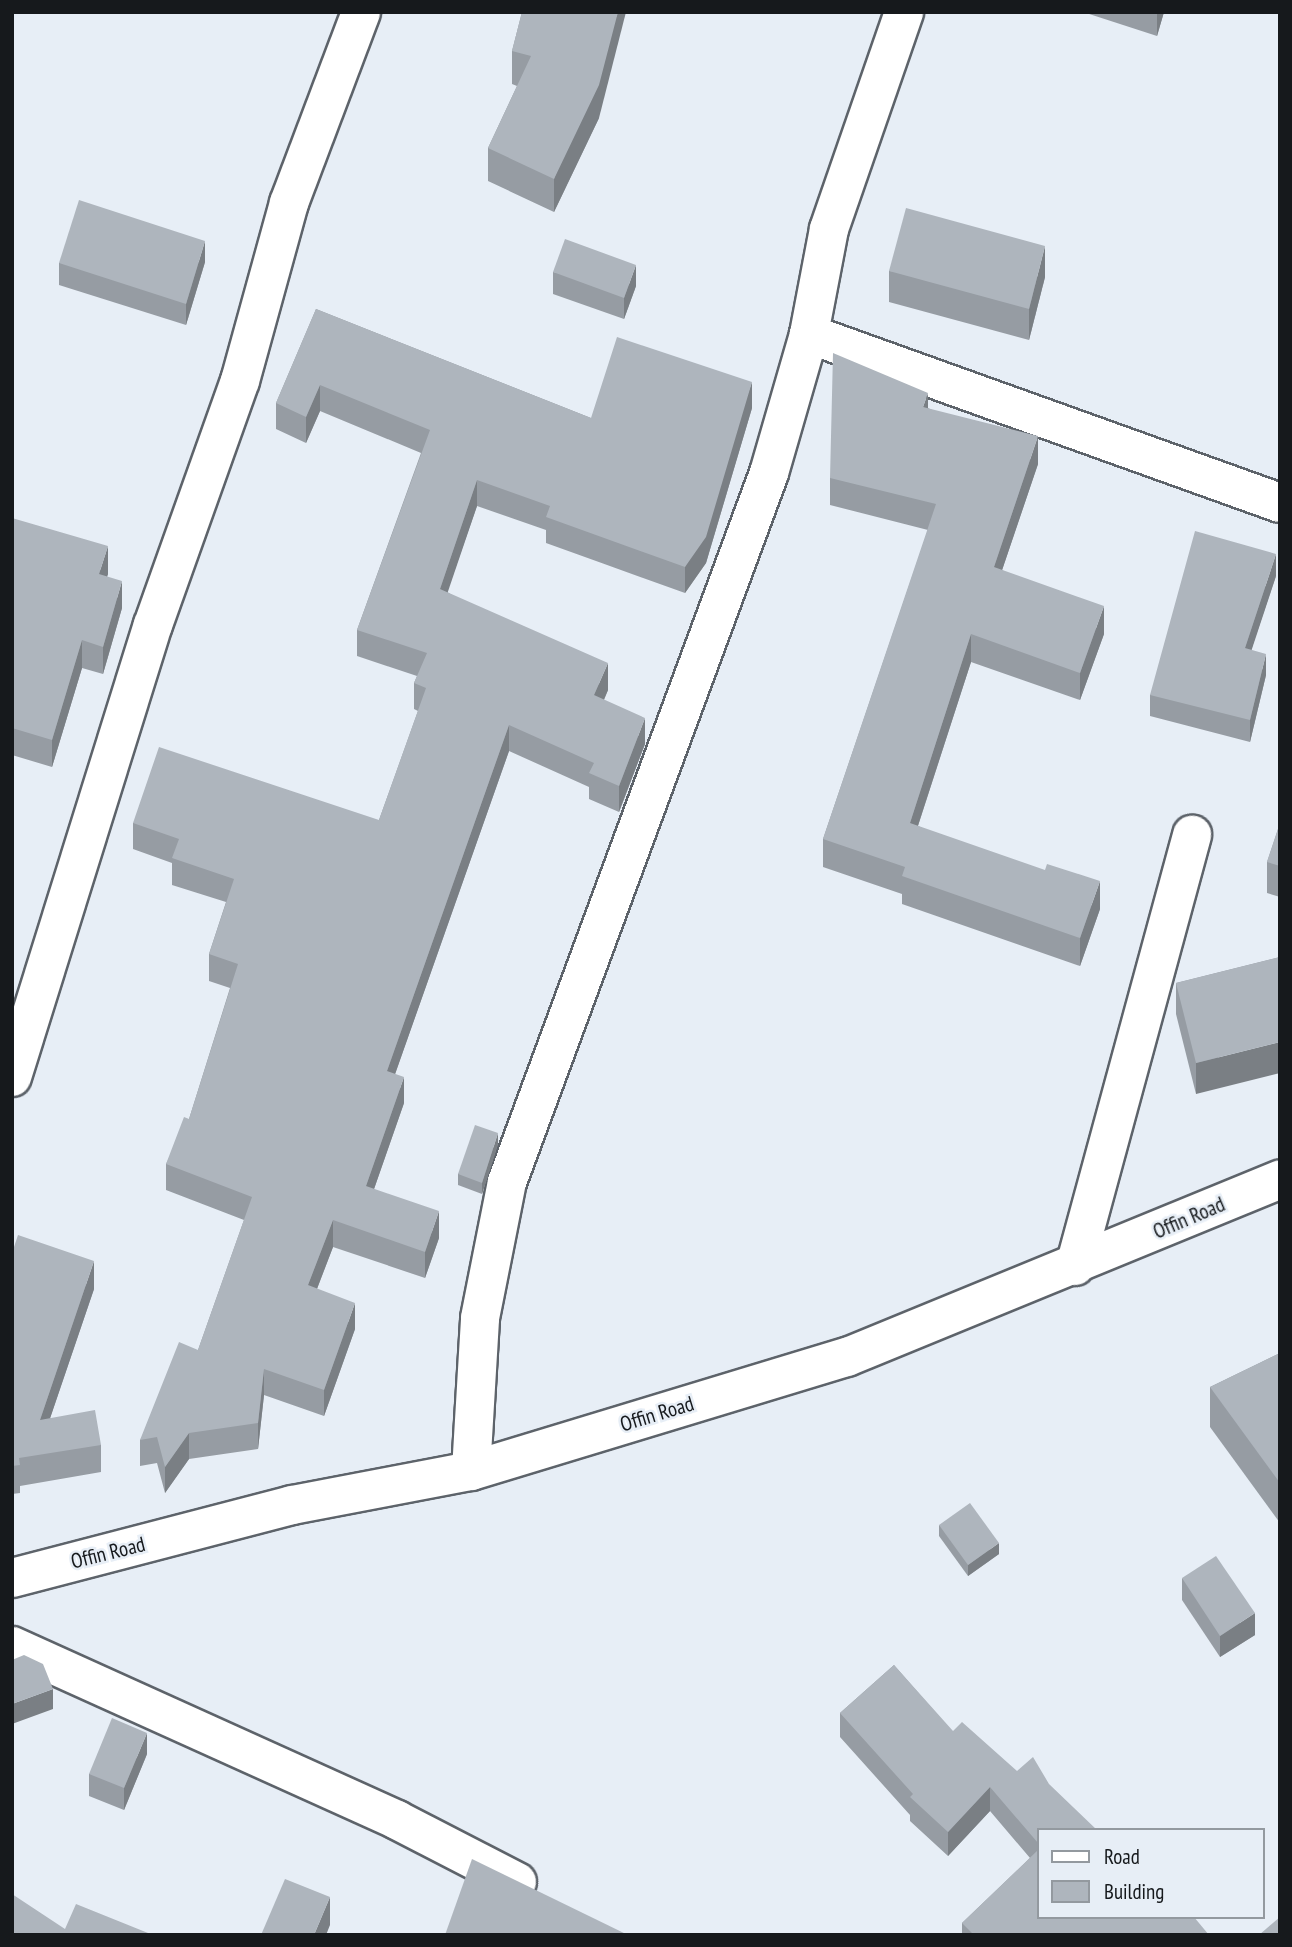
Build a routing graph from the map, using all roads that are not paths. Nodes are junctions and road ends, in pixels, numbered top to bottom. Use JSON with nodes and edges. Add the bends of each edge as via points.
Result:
{"nodes":[{"id":1,"x":361,"y":12,"type":"edge"},
{"id":2,"x":904,"y":12,"type":"edge"},
{"id":3,"x":809,"y":334,"type":"junction"},
{"id":4,"x":1280,"y":503,"type":"edge"},
{"id":5,"x":1192,"y":835,"type":"dead end"},
{"id":6,"x":12,"y":1077,"type":"edge"},
{"id":7,"x":1280,"y":1179,"type":"edge"},
{"id":8,"x":1075,"y":1266,"type":"junction"},
{"id":9,"x":471,"y":1471,"type":"junction"},
{"id":10,"x":12,"y":1578,"type":"edge"},
{"id":11,"x":12,"y":1646,"type":"edge"},
{"id":12,"x":545,"y":1896,"type":"edge"}],
"edges":[{"from":1,"to":6,"type":"street","via":[[289,203],[240,381],[153,625]]},
{"from":2,"to":3,"type":"street","via":[[828,229]]},
{"from":3,"to":4,"type":"street"},
{"from":3,"to":9,"type":"street","via":[[769,473],[507,1182],[480,1318]]},
{"from":5,"to":8,"type":"street"},
{"from":7,"to":8,"type":"street","name":"Offin Road"},
{"from":8,"to":9,"type":"street","name":"Offin Road","via":[[847,1357]]},
{"from":9,"to":10,"type":"street","name":"Offin Road","via":[[292,1506]]},
{"from":11,"to":12,"type":"street","via":[[397,1820]]}]}
